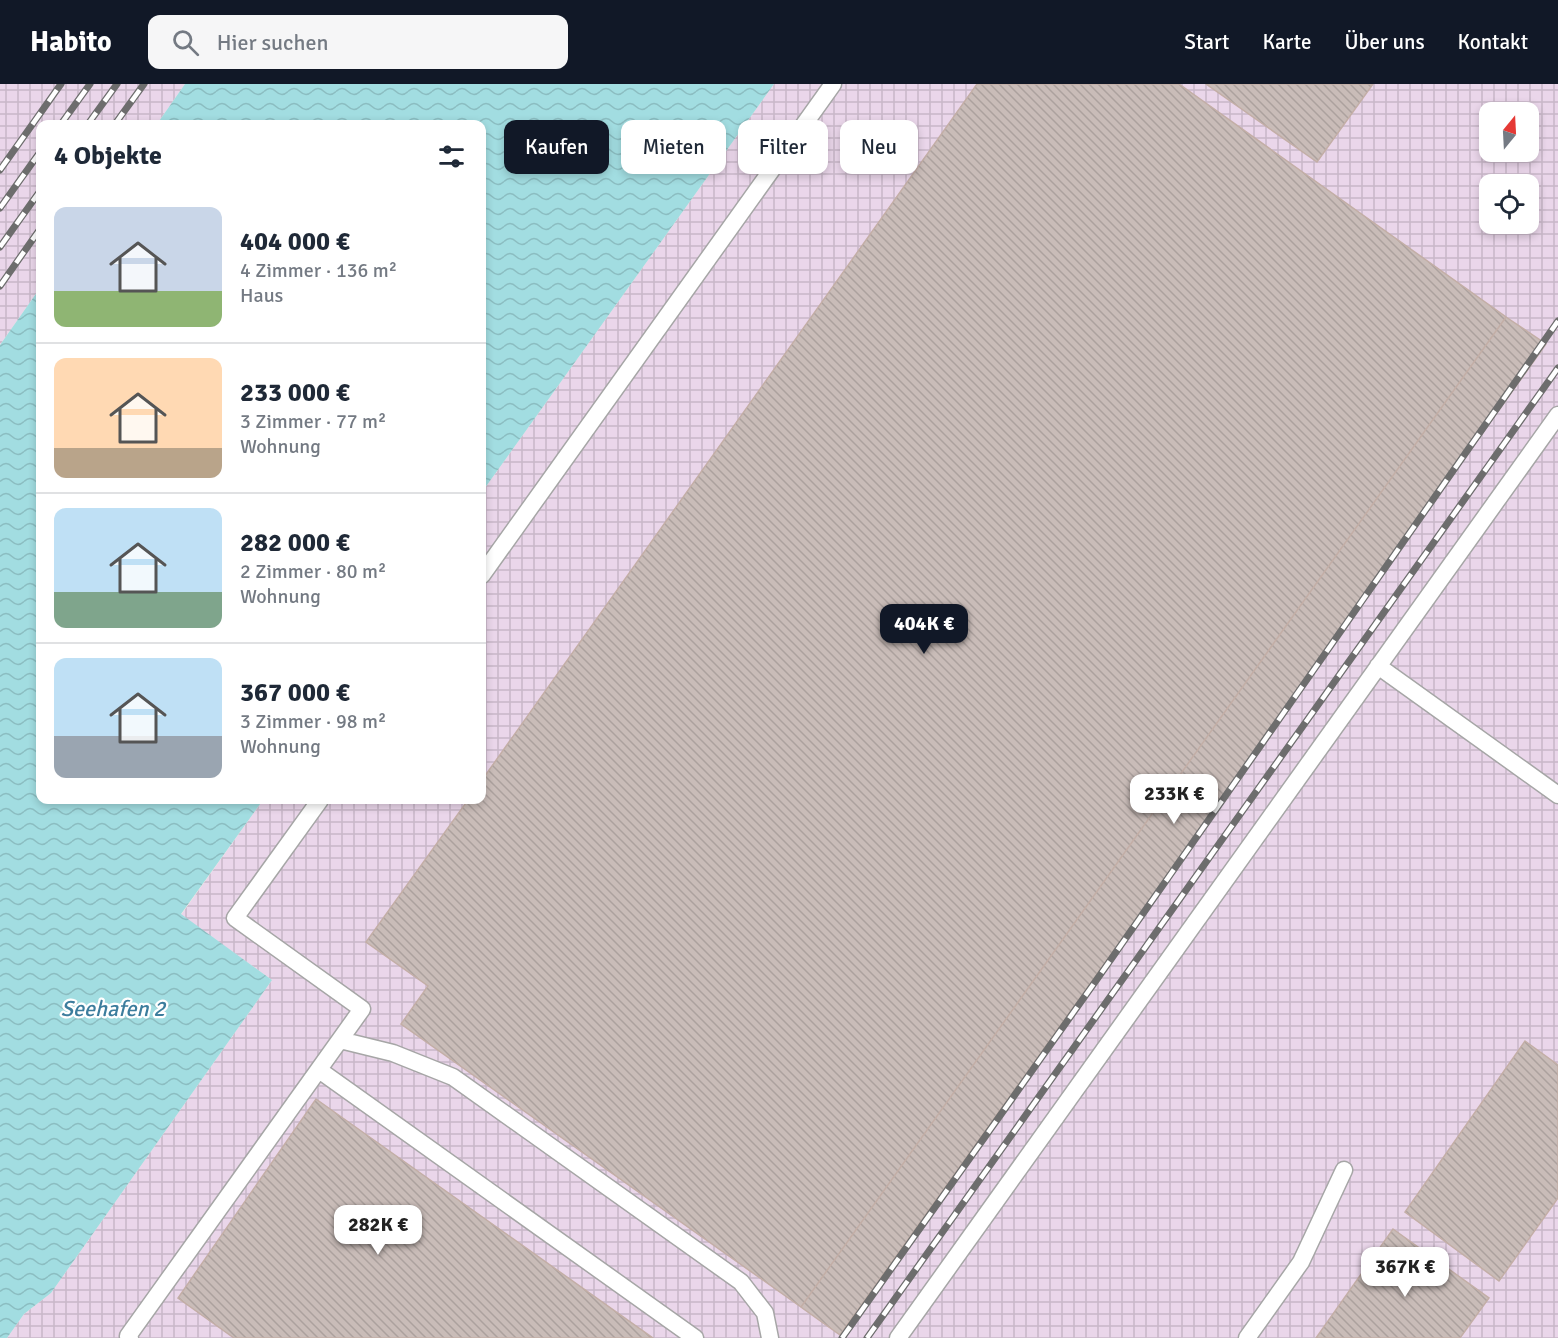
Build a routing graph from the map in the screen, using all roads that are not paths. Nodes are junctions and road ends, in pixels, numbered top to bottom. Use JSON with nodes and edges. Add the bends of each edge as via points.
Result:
{"nodes":[{"id":1,"x":833,"y":84,"type":"edge"},
{"id":2,"x":1558,"y":415,"type":"edge"},
{"id":3,"x":486,"y":568,"type":"edge"},
{"id":4,"x":1378,"y":666,"type":"junction"},
{"id":5,"x":1558,"y":795,"type":"edge"},
{"id":6,"x":317,"y":804,"type":"edge"},
{"id":7,"x":340,"y":1040,"type":"junction"},
{"id":8,"x":319,"y":1070,"type":"junction"},
{"id":9,"x":1344,"y":1170,"type":"dead end"},
{"id":10,"x":899,"y":1337,"type":"edge"},
{"id":11,"x":130,"y":1338,"type":"edge"},
{"id":12,"x":695,"y":1338,"type":"edge"},
{"id":13,"x":770,"y":1338,"type":"edge"},
{"id":14,"x":1247,"y":1338,"type":"edge"}],
"edges":[{"from":1,"to":3,"type":"lane"},
{"from":2,"to":4,"type":"lane"},
{"from":4,"to":5,"type":"lane"},
{"from":4,"to":10,"type":"lane"},
{"from":6,"to":7,"type":"lane","via":[[235,918],[362,1009]]},
{"from":7,"to":8,"type":"lane"},
{"from":7,"to":13,"type":"lane","via":[[393,1053],[453,1077],[741,1282],[765,1313]]},
{"from":8,"to":11,"type":"lane"},
{"from":8,"to":12,"type":"lane"},
{"from":9,"to":14,"type":"lane","via":[[1301,1262]]}]}
